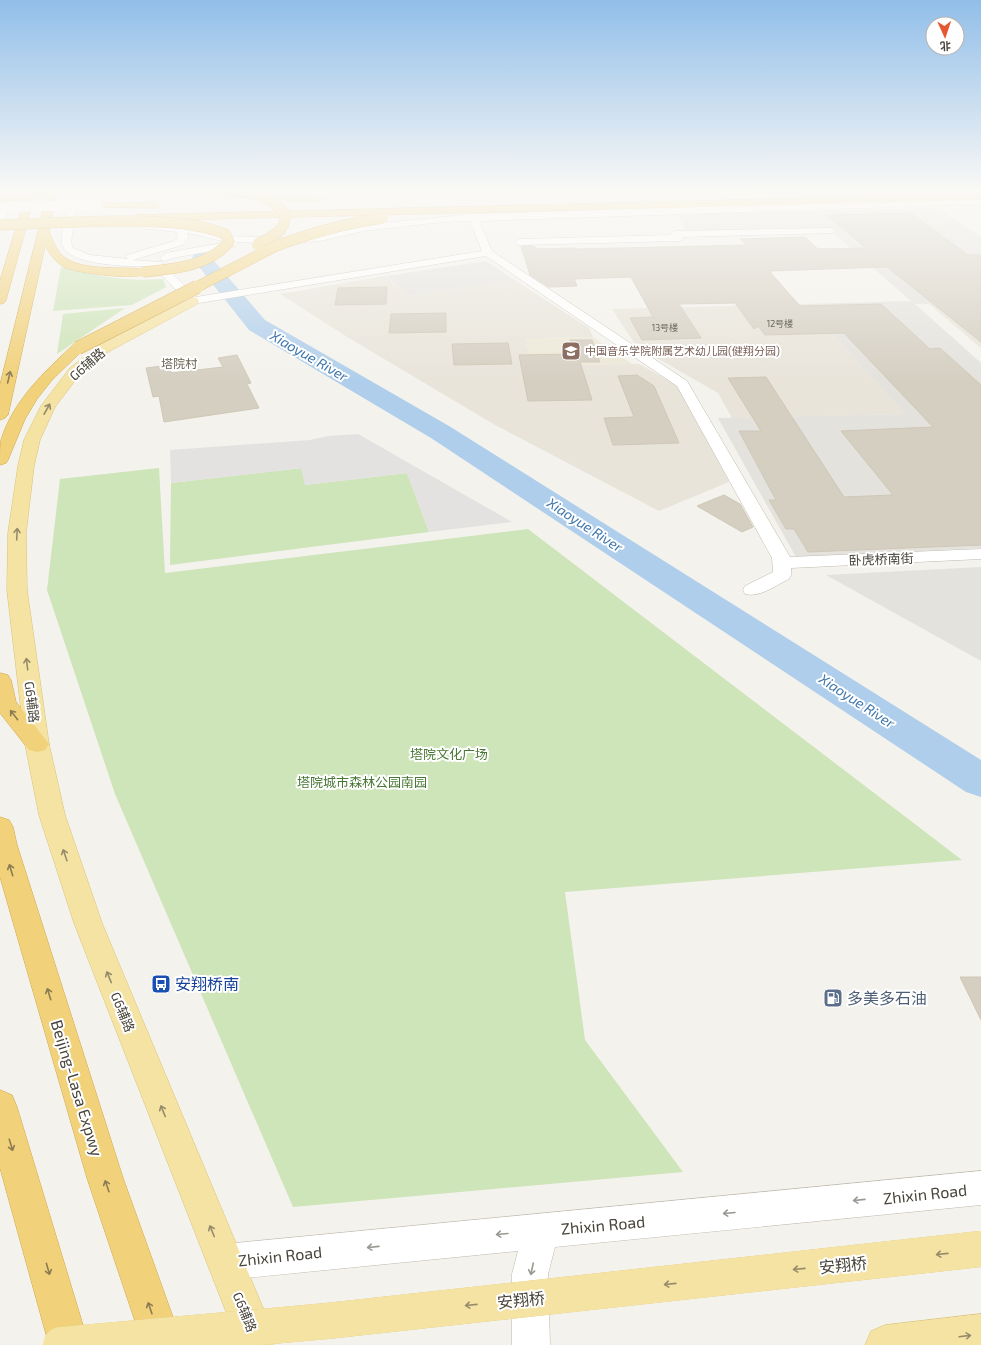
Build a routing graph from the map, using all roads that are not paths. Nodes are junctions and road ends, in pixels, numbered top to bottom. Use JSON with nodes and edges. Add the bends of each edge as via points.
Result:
{"nodes":[{"id":1,"x":13,"y":255,"type":"edge"},
{"id":2,"x":37,"y":255,"type":"edge"},
{"id":3,"x":57,"y":255,"type":"edge"},
{"id":4,"x":80,"y":255,"type":"edge"},
{"id":5,"x":141,"y":255,"type":"edge"},
{"id":6,"x":171,"y":255,"type":"edge"},
{"id":7,"x":217,"y":255,"type":"edge"},
{"id":8,"x":238,"y":255,"type":"edge"},
{"id":9,"x":259,"y":255,"type":"edge"},
{"id":10,"x":477,"y":255,"type":"edge"},
{"id":11,"x":491,"y":255,"type":"edge"},
{"id":12,"x":97,"y":259,"type":"junction"},
{"id":13,"x":157,"y":264,"type":"junction"},
{"id":14,"x":0,"y":300,"type":"edge"},
{"id":15,"x":193,"y":301,"type":"junction"},
{"id":16,"x":78,"y":348,"type":"junction"},
{"id":17,"x":0,"y":415,"type":"edge"},
{"id":18,"x":0,"y":460,"type":"edge"},
{"id":19,"x":981,"y":554,"type":"edge"},
{"id":20,"x":781,"y":563,"type":"junction"},
{"id":21,"x":752,"y":590,"type":"dead end"},
{"id":22,"x":0,"y":680,"type":"edge"},
{"id":23,"x":37,"y":744,"type":"junction"},
{"id":24,"x":0,"y":828,"type":"edge"},
{"id":25,"x":0,"y":1107,"type":"edge"},
{"id":26,"x":981,"y":1188,"type":"edge"},
{"id":27,"x":541,"y":1231,"type":"junction"},
{"id":28,"x":981,"y":1249,"type":"edge"},
{"id":29,"x":225,"y":1262,"type":"junction"},
{"id":30,"x":981,"y":1334,"type":"edge"},
{"id":31,"x":61,"y":1345,"type":"edge"},
{"id":32,"x":69,"y":1345,"type":"edge"},
{"id":33,"x":163,"y":1345,"type":"edge"},
{"id":34,"x":258,"y":1345,"type":"edge"},
{"id":35,"x":531,"y":1345,"type":"edge"},
{"id":36,"x":885,"y":1345,"type":"edge"}],
"edges":[{"from":1,"to":14,"type":"highway"},
{"from":17,"to":2,"type":"highway","one_way":true},
{"from":3,"to":7,"type":"highway","bridge":true,"via":[[67,264],[99,271],[143,272],[171,268]]},
{"from":4,"to":12,"type":"street"},
{"from":5,"to":12,"type":"street","via":[[129,258]]},
{"from":6,"to":13,"type":"street"},
{"from":8,"to":16,"type":"highway","bridge":true,"via":[[142,306]]},
{"from":9,"to":16,"type":"highway","bridge":true},
{"from":10,"to":15,"type":"street"},
{"from":11,"to":20,"type":"street","via":[[682,384],[781,558]]},
{"from":12,"to":13,"type":"street"},
{"from":13,"to":15,"type":"street"},
{"from":23,"to":15,"type":"main road","name":"G6辅路","one_way":true,"via":[[17,590],[17,533],[32,440],[48,406],[75,371],[103,349]]},
{"from":16,"to":18,"type":"highway","via":[[52,372],[30,398]]},
{"from":19,"to":20,"type":"street","name":"卧虎桥南街"},
{"from":20,"to":21,"type":"street","via":[[782,574]]},
{"from":23,"to":22,"type":"highway","one_way":true,"via":[[5,704]]},
{"from":29,"to":23,"type":"main road","name":"G6辅路","one_way":true,"via":[[88,923],[52,815]]},
{"from":33,"to":24,"type":"highway","name":"Beijing-Lasa Expwy","one_way":true,"via":[[105,1178]]},
{"from":25,"to":32,"type":"highway","one_way":true},
{"from":26,"to":27,"type":"street","name":"Zhixin Road","one_way":true},
{"from":27,"to":29,"type":"street","name":"Zhixin Road","one_way":true},
{"from":27,"to":35,"type":"street","one_way":true,"via":[[530,1274]]},
{"from":28,"to":31,"type":"main road","name":"安翔桥","one_way":true,"bridge":true,"via":[[328,1321]]},
{"from":29,"to":34,"type":"main road","name":"G6辅路"},
{"from":36,"to":30,"type":"main road","one_way":true}]}
